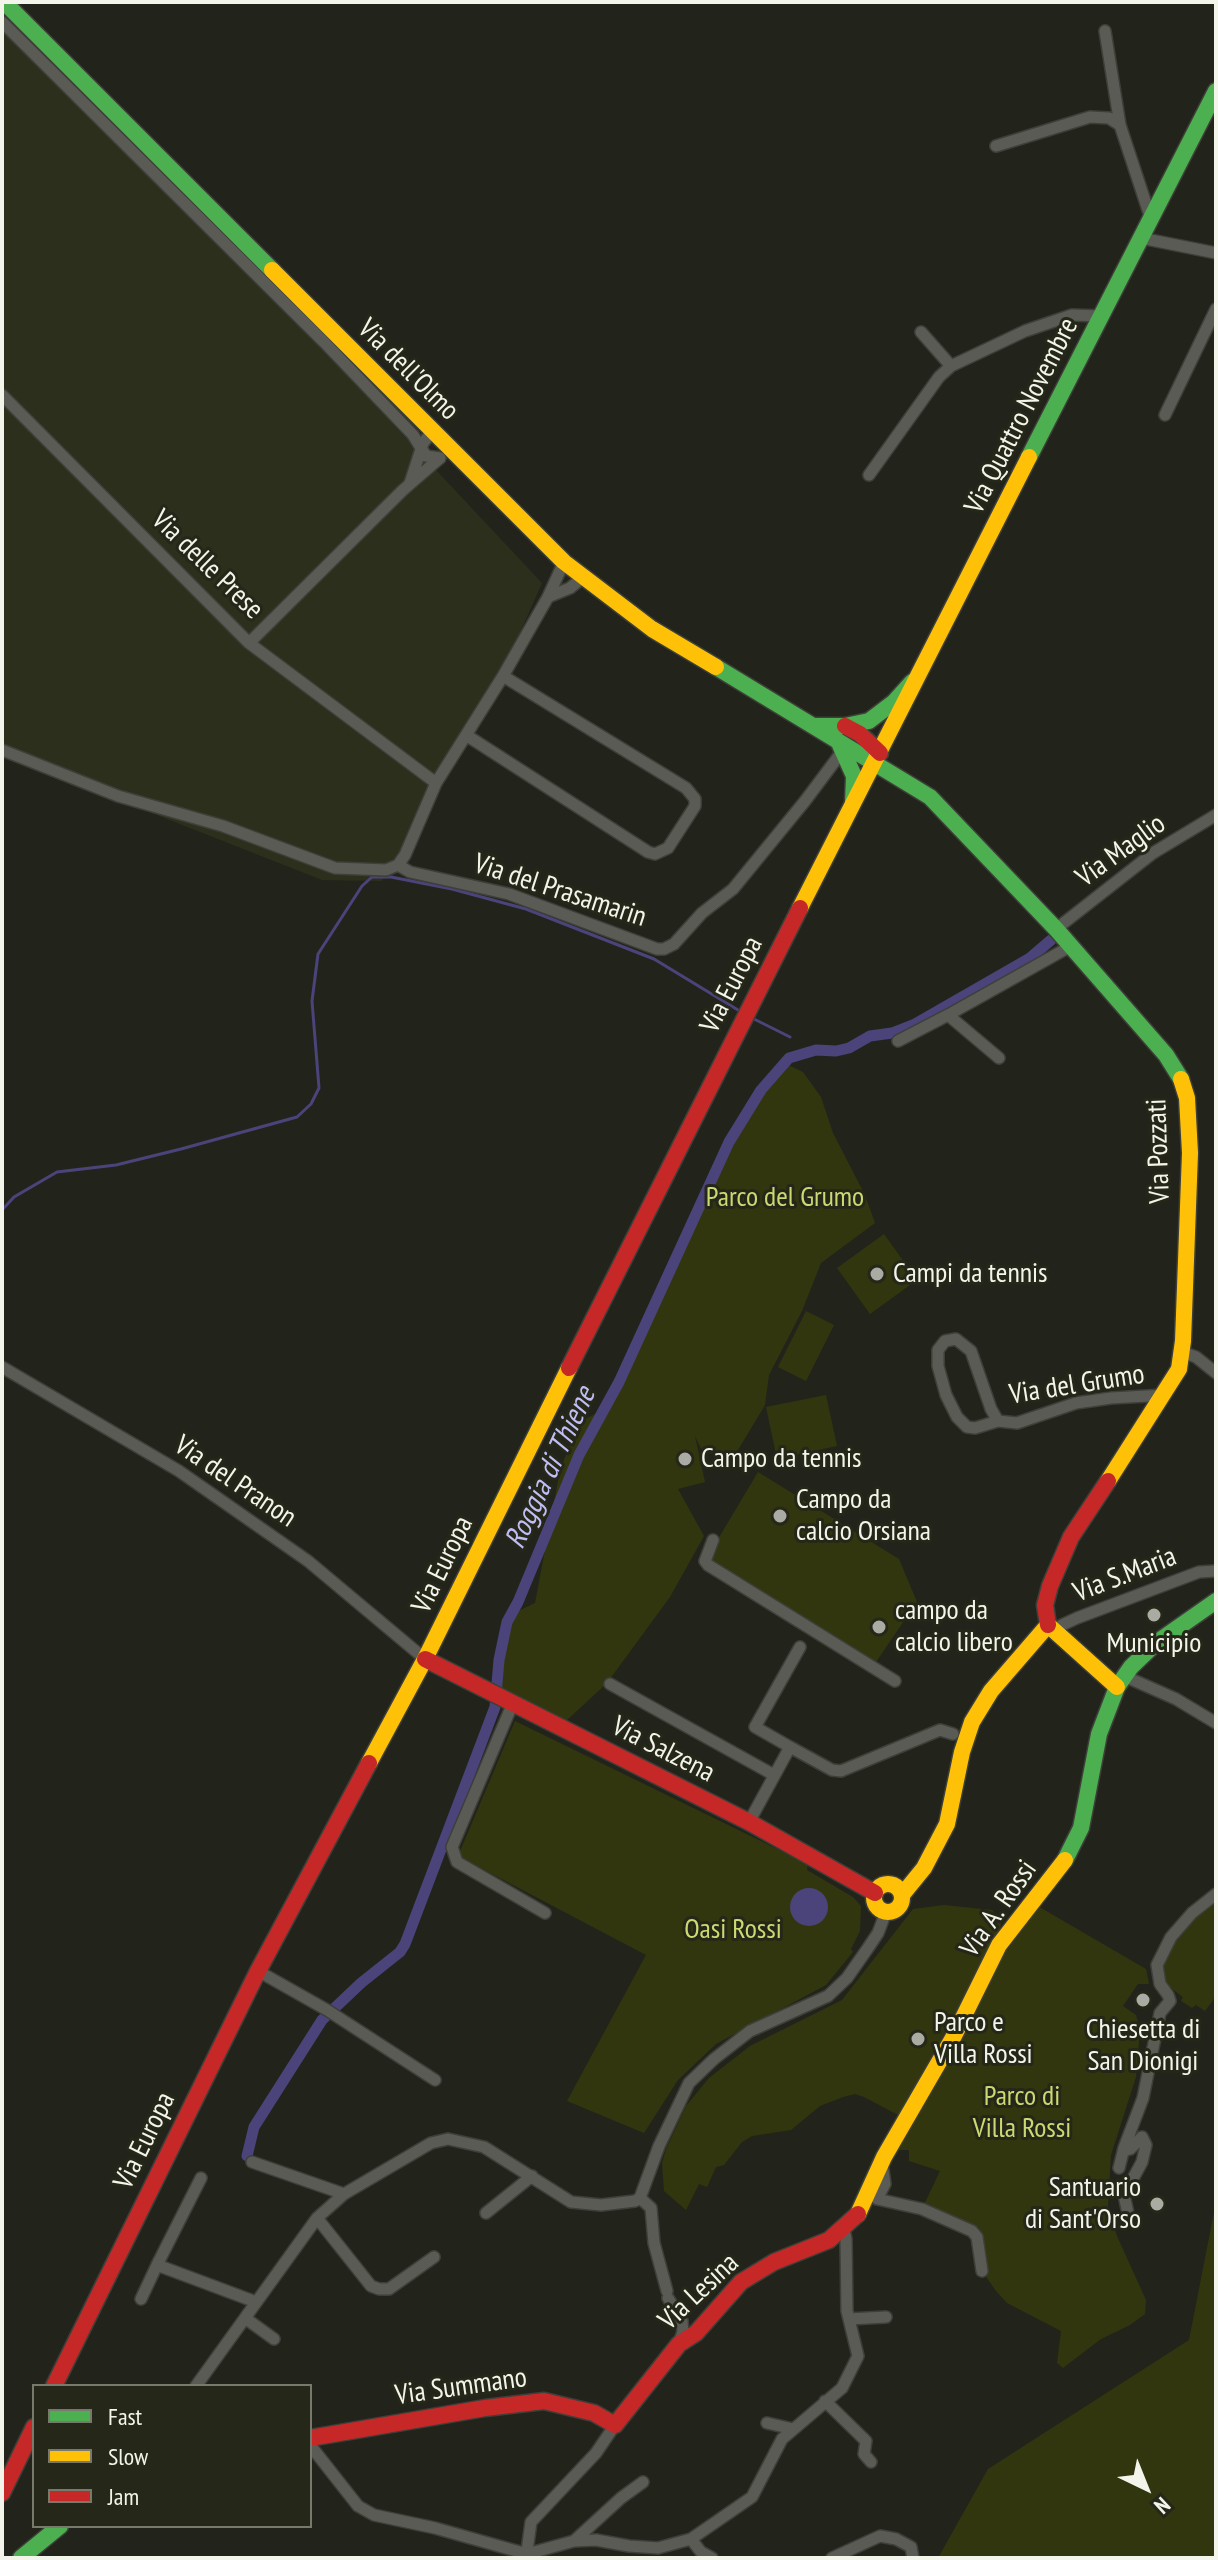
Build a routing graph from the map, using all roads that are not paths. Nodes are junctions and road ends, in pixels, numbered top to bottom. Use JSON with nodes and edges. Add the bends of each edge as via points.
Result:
{"nodes":[{"id":1,"x":4,"y":2,"type":"edge"},
{"id":2,"x":2,"y":22,"type":"edge"},
{"id":3,"x":1105,"y":31,"type":"dead end"},
{"id":4,"x":71,"y":69,"type":"junction"},
{"id":5,"x":66,"y":86,"type":"junction"},
{"id":6,"x":1216,"y":91,"type":"edge"},
{"id":7,"x":1120,"y":125,"type":"junction"},
{"id":8,"x":140,"y":138,"type":"junction"},
{"id":9,"x":120,"y":141,"type":"junction"},
{"id":10,"x":996,"y":146,"type":"dead end"},
{"id":11,"x":1151,"y":219,"type":"junction"},
{"id":12,"x":1141,"y":238,"type":"junction"},
{"id":13,"x":1216,"y":253,"type":"edge"},
{"id":14,"x":1216,"y":309,"type":"edge"},
{"id":15,"x":1102,"y":316,"type":"junction"},
{"id":16,"x":921,"y":332,"type":"dead end"},
{"id":17,"x":951,"y":366,"type":"junction"},
{"id":18,"x":2,"y":395,"type":"edge"},
{"id":19,"x":1165,"y":415,"type":"dead end"},
{"id":20,"x":432,"y":432,"type":"junction"},
{"id":21,"x":421,"y":449,"type":"junction"},
{"id":22,"x":445,"y":453,"type":"junction"},
{"id":23,"x":869,"y":475,"type":"dead end"},
{"id":24,"x":409,"y":483,"type":"junction"},
{"id":25,"x":564,"y":562,"type":"junction"},
{"id":26,"x":582,"y":578,"type":"junction"},
{"id":27,"x":548,"y":597,"type":"junction"},
{"id":28,"x":249,"y":643,"type":"junction"},
{"id":29,"x":923,"y":669,"type":"junction"},
{"id":30,"x":503,"y":676,"type":"junction"},
{"id":31,"x":466,"y":735,"type":"junction"},
{"id":32,"x":841,"y":738,"type":"junction"},
{"id":33,"x":2,"y":750,"type":"edge"},
{"id":34,"x":878,"y":759,"type":"junction"},
{"id":35,"x":436,"y":783,"type":"junction"},
{"id":36,"x":852,"y":809,"type":"junction"},
{"id":37,"x":1216,"y":815,"type":"edge"},
{"id":38,"x":398,"y":865,"type":"junction"},
{"id":39,"x":1056,"y":929,"type":"junction"},
{"id":40,"x":1071,"y":946,"type":"junction"},
{"id":41,"x":948,"y":1015,"type":"junction"},
{"id":42,"x":898,"y":1041,"type":"dead end"},
{"id":43,"x":999,"y":1058,"type":"dead end"},
{"id":44,"x":1182,"y":1352,"type":"junction"},
{"id":45,"x":2,"y":1367,"type":"edge"},
{"id":46,"x":1216,"y":1373,"type":"edge"},
{"id":47,"x":1165,"y":1395,"type":"junction"},
{"id":48,"x":998,"y":1421,"type":"junction"},
{"id":49,"x":713,"y":1540,"type":"dead end"},
{"id":50,"x":1216,"y":1571,"type":"edge"},
{"id":51,"x":1216,"y":1601,"type":"edge"},
{"id":52,"x":1051,"y":1628,"type":"junction"},
{"id":53,"x":800,"y":1647,"type":"dead end"},
{"id":54,"x":425,"y":1659,"type":"junction"},
{"id":55,"x":895,"y":1681,"type":"dead end"},
{"id":56,"x":1121,"y":1682,"type":"junction"},
{"id":57,"x":610,"y":1684,"type":"dead end"},
{"id":58,"x":509,"y":1701,"type":"junction"},
{"id":59,"x":1216,"y":1723,"type":"edge"},
{"id":60,"x":953,"y":1734,"type":"dead end"},
{"id":61,"x":790,"y":1747,"type":"junction"},
{"id":62,"x":774,"y":1775,"type":"junction"},
{"id":63,"x":749,"y":1822,"type":"junction"},
{"id":64,"x":897,"y":1890,"type":"junction"},
{"id":65,"x":875,"y":1893,"type":"junction"},
{"id":66,"x":1216,"y":1894,"type":"edge"},
{"id":67,"x":886,"y":1912,"type":"junction"},
{"id":68,"x":545,"y":1913,"type":"dead end"},
{"id":69,"x":258,"y":1971,"type":"junction"},
{"id":70,"x":435,"y":2080,"type":"dead end"},
{"id":71,"x":1124,"y":2148,"type":"junction"},
{"id":72,"x":252,"y":2162,"type":"dead end"},
{"id":73,"x":882,"y":2163,"type":"junction"},
{"id":74,"x":1119,"y":2168,"type":"dead end"},
{"id":75,"x":532,"y":2176,"type":"junction"},
{"id":76,"x":201,"y":2178,"type":"dead end"},
{"id":77,"x":344,"y":2194,"type":"junction"},
{"id":78,"x":640,"y":2198,"type":"junction"},
{"id":79,"x":486,"y":2213,"type":"dead end"},
{"id":80,"x":317,"y":2218,"type":"junction"},
{"id":81,"x":1129,"y":2218,"type":"dead end"},
{"id":82,"x":844,"y":2229,"type":"junction"},
{"id":83,"x":434,"y":2257,"type":"dead end"},
{"id":84,"x":157,"y":2265,"type":"junction"},
{"id":85,"x":982,"y":2271,"type":"dead end"},
{"id":86,"x":141,"y":2299,"type":"dead end"},
{"id":87,"x":256,"y":2302,"type":"junction"},
{"id":88,"x":886,"y":2317,"type":"dead end"},
{"id":89,"x":245,"y":2318,"type":"junction"},
{"id":90,"x":849,"y":2319,"type":"junction"},
{"id":91,"x":274,"y":2339,"type":"dead end"},
{"id":92,"x":679,"y":2344,"type":"junction"},
{"id":93,"x":55,"y":2384,"type":"edge"},
{"id":94,"x":197,"y":2384,"type":"edge"},
{"id":95,"x":825,"y":2401,"type":"junction"},
{"id":96,"x":767,"y":2423,"type":"dead end"},
{"id":97,"x":615,"y":2425,"type":"junction"},
{"id":98,"x":793,"y":2429,"type":"junction"},
{"id":99,"x":32,"y":2431,"type":"edge"},
{"id":100,"x":312,"y":2438,"type":"edge"},
{"id":101,"x":312,"y":2448,"type":"edge"},
{"id":102,"x":871,"y":2462,"type":"dead end"},
{"id":103,"x":643,"y":2482,"type":"dead end"},
{"id":104,"x":2,"y":2493,"type":"edge"},
{"id":105,"x":58,"y":2528,"type":"edge"},
{"id":106,"x":691,"y":2539,"type":"junction"},
{"id":107,"x":574,"y":2541,"type":"junction"},
{"id":108,"x":656,"y":2553,"type":"edge"},
{"id":109,"x":527,"y":2556,"type":"edge"},
{"id":110,"x":704,"y":2556,"type":"edge"},
{"id":111,"x":21,"y":2558,"type":"edge"},
{"id":112,"x":832,"y":2558,"type":"edge"},
{"id":113,"x":913,"y":2558,"type":"edge"}],
"edges":[{"from":1,"to":4,"type":"main road","name":"Via dell'Olmo"},
{"from":2,"to":5,"type":"street","name":"Via dell'Olmo"},
{"from":3,"to":7,"type":"street"},
{"from":4,"to":5,"type":"street"},
{"from":4,"to":8,"type":"main road","name":"Via dell'Olmo"},
{"from":5,"to":9,"type":"street","name":"Via dell'Olmo"},
{"from":6,"to":11,"type":"main road","name":"Via Quattro Novembre"},
{"from":7,"to":10,"type":"street","via":[[1090,117]]},
{"from":7,"to":11,"type":"street"},
{"from":8,"to":9,"type":"street"},
{"from":8,"to":20,"type":"main road","name":"Via dell'Olmo"},
{"from":9,"to":21,"type":"street","name":"Via dell'Olmo","via":[[324,342]]},
{"from":11,"to":12,"type":"main road","name":"Via Quattro Novembre"},
{"from":12,"to":13,"type":"street"},
{"from":12,"to":15,"type":"main road","name":"Via Quattro Novembre"},
{"from":14,"to":19,"type":"street"},
{"from":15,"to":17,"type":"street","via":[[1072,315]]},
{"from":15,"to":29,"type":"main road","name":"Via Quattro Novembre"},
{"from":16,"to":17,"type":"street"},
{"from":17,"to":23,"type":"street"},
{"from":18,"to":28,"type":"street","name":"Via delle Prese"},
{"from":20,"to":21,"type":"street"},
{"from":20,"to":22,"type":"main road","name":"Via dell'Olmo"},
{"from":21,"to":22,"type":"street","via":[[428,458]]},
{"from":21,"to":24,"type":"street"},
{"from":22,"to":24,"type":"street","name":"Via delle Prese"},
{"from":22,"to":25,"type":"main road","name":"Via dell'Olmo"},
{"from":24,"to":28,"type":"street","name":"Via delle Prese"},
{"from":25,"to":26,"type":"main road","name":"Via dell'Olmo"},
{"from":25,"to":27,"type":"street"},
{"from":26,"to":27,"type":"street"},
{"from":26,"to":32,"type":"main road","name":"Via dell'Olmo","via":[[652,629]]},
{"from":27,"to":30,"type":"street"},
{"from":28,"to":35,"type":"street"},
{"from":29,"to":32,"type":"main road","name":"Via dell'Olmo","via":[[883,712]]},
{"from":29,"to":34,"type":"main road","name":"Via Quattro Novembre"},
{"from":30,"to":31,"type":"street"},
{"from":30,"to":31,"type":"street","via":[[686,788],[695,806],[668,848],[648,852]]},
{"from":31,"to":35,"type":"street"},
{"from":32,"to":34,"type":"main road"},
{"from":32,"to":36,"type":"main road","via":[[854,776]]},
{"from":32,"to":38,"type":"street","name":"Via del Prasamarin","via":[[805,801],[733,889],[669,948],[657,949],[509,894]]},
{"from":33,"to":38,"type":"street","name":"Via del Prasamarin","via":[[118,796],[223,826],[335,868],[386,870]]},
{"from":34,"to":36,"type":"main road","name":"Via Europa"},
{"from":34,"to":39,"type":"main road","name":"Via Pozzati","via":[[930,797]]},
{"from":35,"to":38,"type":"street"},
{"from":36,"to":54,"type":"main road","name":"Via Europa"},
{"from":37,"to":39,"type":"street","name":"Via Maglio","via":[[1153,853]]},
{"from":39,"to":40,"type":"main road","name":"Via Pozzati"},
{"from":40,"to":41,"type":"street"},
{"from":40,"to":44,"type":"main road","name":"Via Pozzati","via":[[1166,1055],[1187,1098],[1190,1153]]},
{"from":41,"to":42,"type":"street"},
{"from":41,"to":43,"type":"street"},
{"from":44,"to":46,"type":"street"},
{"from":44,"to":47,"type":"main road","name":"Via Pozzati"},
{"from":45,"to":54,"type":"street","name":"Via del Pranon","via":[[179,1471],[308,1561]]},
{"from":47,"to":48,"type":"street","name":"Via del Grumo","via":[[1088,1402],[1017,1423]]},
{"from":47,"to":52,"type":"main road","name":"Via Pozzati","via":[[1071,1537],[1045,1605]]},
{"from":48,"to":48,"type":"street","name":"Via del Grumo","via":[[971,1351],[956,1339],[945,1341],[938,1350],[938,1366],[957,1417],[975,1428]]},
{"from":49,"to":55,"type":"street","via":[[708,1565]]},
{"from":50,"to":52,"type":"street","name":"Via S.Maria","via":[[1199,1572]]},
{"from":51,"to":56,"type":"main road","via":[[1156,1643]]},
{"from":52,"to":56,"type":"main road"},
{"from":52,"to":64,"type":"main road","via":[[991,1691],[972,1722],[947,1824],[927,1864]]},
{"from":53,"to":61,"type":"street","via":[[755,1727]]},
{"from":54,"to":58,"type":"main road","name":"Via Salzena"},
{"from":54,"to":69,"type":"main road","name":"Via Europa"},
{"from":56,"to":59,"type":"street","via":[[1176,1699]]},
{"from":56,"to":73,"type":"main road","name":"Via A. Rossi","via":[[1099,1734],[1081,1828],[1069,1855],[999,1945]]},
{"from":57,"to":62,"type":"street"},
{"from":58,"to":63,"type":"main road","name":"Via Salzena"},
{"from":58,"to":68,"type":"street","via":[[452,1847],[457,1862]]},
{"from":60,"to":61,"type":"street","via":[[940,1730],[841,1771]]},
{"from":61,"to":62,"type":"street"},
{"from":62,"to":63,"type":"street"},
{"from":63,"to":65,"type":"main road","name":"Via Salzena"},
{"from":64,"to":65,"type":"main road","via":[[881,1886]]},
{"from":64,"to":67,"type":"main road","via":[[898,1908]]},
{"from":65,"to":67,"type":"main road","via":[[876,1905]]},
{"from":66,"to":71,"type":"street","via":[[1171,1937],[1157,1965],[1170,2001],[1160,2013],[1143,2098]]},
{"from":67,"to":78,"type":"street","via":[[868,1948],[828,1996],[750,2031],[689,2083]]},
{"from":69,"to":70,"type":"street"},
{"from":69,"to":93,"type":"main road","name":"Via Europa"},
{"from":71,"to":74,"type":"street"},
{"from":71,"to":81,"type":"street","via":[[1142,2137],[1146,2145],[1124,2195]]},
{"from":72,"to":77,"type":"street"},
{"from":73,"to":82,"type":"main road","name":"Via A. Rossi","via":[[858,2214]]},
{"from":73,"to":85,"type":"street","via":[[885,2184],[877,2199],[922,2209],[972,2231]]},
{"from":75,"to":77,"type":"street","via":[[484,2147],[448,2139],[406,2156]]},
{"from":75,"to":78,"type":"street","via":[[571,2202],[585,2205]]},
{"from":75,"to":79,"type":"street"},
{"from":76,"to":84,"type":"street"},
{"from":77,"to":80,"type":"street"},
{"from":78,"to":92,"type":"street","via":[[651,2208],[668,2294],[684,2327]]},
{"from":80,"to":83,"type":"street","via":[[371,2286],[379,2289],[389,2289]]},
{"from":80,"to":87,"type":"street"},
{"from":82,"to":90,"type":"street"},
{"from":82,"to":92,"type":"main road","name":"Via Lesina","via":[[741,2282],[696,2333]]},
{"from":84,"to":86,"type":"street"},
{"from":84,"to":87,"type":"street"},
{"from":87,"to":89,"type":"street"},
{"from":88,"to":90,"type":"street"},
{"from":89,"to":91,"type":"street"},
{"from":89,"to":94,"type":"street"},
{"from":90,"to":95,"type":"street","via":[[858,2356],[842,2388]]},
{"from":92,"to":97,"type":"main road","name":"Via Lesina"},
{"from":95,"to":98,"type":"street"},
{"from":95,"to":102,"type":"street","via":[[866,2441],[864,2454]]},
{"from":96,"to":98,"type":"street"},
{"from":97,"to":100,"type":"main road","name":"Via Summano","via":[[594,2413],[544,2401]]},
{"from":97,"to":109,"type":"street","via":[[531,2522]]},
{"from":98,"to":106,"type":"street","via":[[782,2439],[752,2497]]},
{"from":99,"to":104,"type":"main road"},
{"from":101,"to":109,"type":"street","via":[[358,2506],[374,2515]]},
{"from":103,"to":107,"type":"street"},
{"from":105,"to":111,"type":"main road"},
{"from":106,"to":108,"type":"street"},
{"from":106,"to":110,"type":"street"},
{"from":107,"to":108,"type":"street","via":[[596,2540]]},
{"from":107,"to":109,"type":"street"},
{"from":112,"to":113,"type":"street","via":[[880,2536],[911,2547]]}]}
